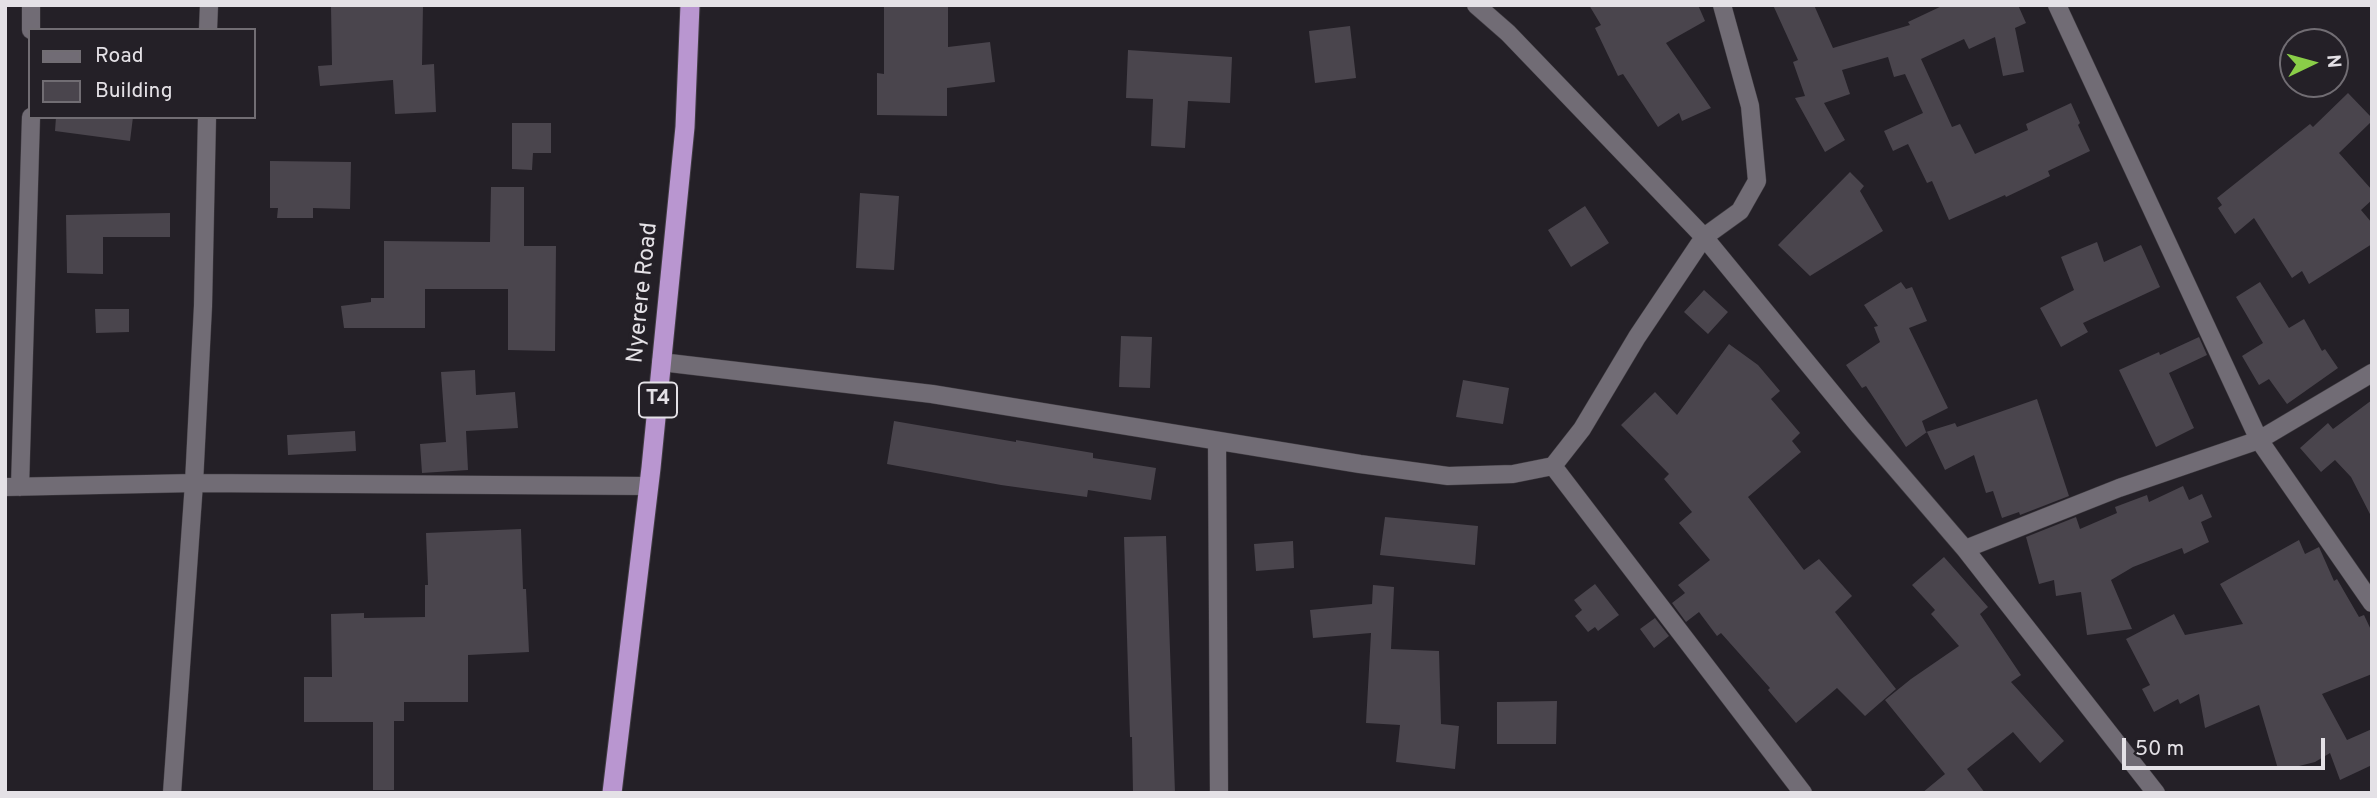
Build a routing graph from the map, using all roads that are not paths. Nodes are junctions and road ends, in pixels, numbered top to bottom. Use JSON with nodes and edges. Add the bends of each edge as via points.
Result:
{"nodes":[{"id":1,"x":32,"y":5,"type":"edge"},
{"id":2,"x":209,"y":5,"type":"edge"},
{"id":3,"x":690,"y":5,"type":"edge"},
{"id":4,"x":1476,"y":5,"type":"edge"},
{"id":5,"x":1723,"y":5,"type":"edge"},
{"id":6,"x":2057,"y":5,"type":"edge"},
{"id":7,"x":31,"y":28,"type":"edge"},
{"id":8,"x":208,"y":28,"type":"edge"},
{"id":9,"x":31,"y":119,"type":"edge"},
{"id":10,"x":207,"y":119,"type":"edge"},
{"id":11,"x":1704,"y":237,"type":"junction"},
{"id":12,"x":661,"y":362,"type":"junction"},
{"id":13,"x":2372,"y":373,"type":"edge"},
{"id":14,"x":2259,"y":440,"type":"junction"},
{"id":15,"x":1217,"y":441,"type":"junction"},
{"id":16,"x":1553,"y":466,"type":"junction"},
{"id":17,"x":194,"y":483,"type":"junction"},
{"id":18,"x":647,"y":486,"type":"junction"},
{"id":19,"x":13,"y":487,"type":"edge"},
{"id":20,"x":1965,"y":549,"type":"junction"},
{"id":21,"x":2372,"y":603,"type":"edge"},
{"id":22,"x":172,"y":793,"type":"edge"},
{"id":23,"x":612,"y":793,"type":"edge"},
{"id":24,"x":1219,"y":793,"type":"edge"},
{"id":25,"x":1803,"y":793,"type":"edge"},
{"id":26,"x":2156,"y":793,"type":"edge"}],
"edges":[{"from":1,"to":7,"type":"street"},
{"from":2,"to":8,"type":"street"},
{"from":3,"to":12,"type":"highway","name":"Nyerere Road","number":"T4","via":[[685,127]]},
{"from":4,"to":11,"type":"street"},
{"from":5,"to":11,"type":"street","via":[[1750,106],[1757,181],[1740,211]]},
{"from":6,"to":14,"type":"street"},
{"from":9,"to":19,"type":"street"},
{"from":10,"to":17,"type":"street"},
{"from":11,"to":16,"type":"street","via":[[1582,429]]},
{"from":11,"to":20,"type":"street"},
{"from":12,"to":15,"type":"street","via":[[932,394]]},
{"from":12,"to":18,"type":"highway","name":"Nyerere Road","number":"T4"},
{"from":13,"to":14,"type":"street"},
{"from":14,"to":20,"type":"street","via":[[2119,488]]},
{"from":14,"to":21,"type":"street"},
{"from":15,"to":16,"type":"street","via":[[1448,476],[1513,474]]},
{"from":15,"to":24,"type":"street"},
{"from":16,"to":25,"type":"street"},
{"from":17,"to":18,"type":"street"},
{"from":17,"to":19,"type":"street"},
{"from":17,"to":22,"type":"street"},
{"from":18,"to":23,"type":"highway","name":"Nyerere Road","number":"T4"},
{"from":20,"to":26,"type":"street"}]}
